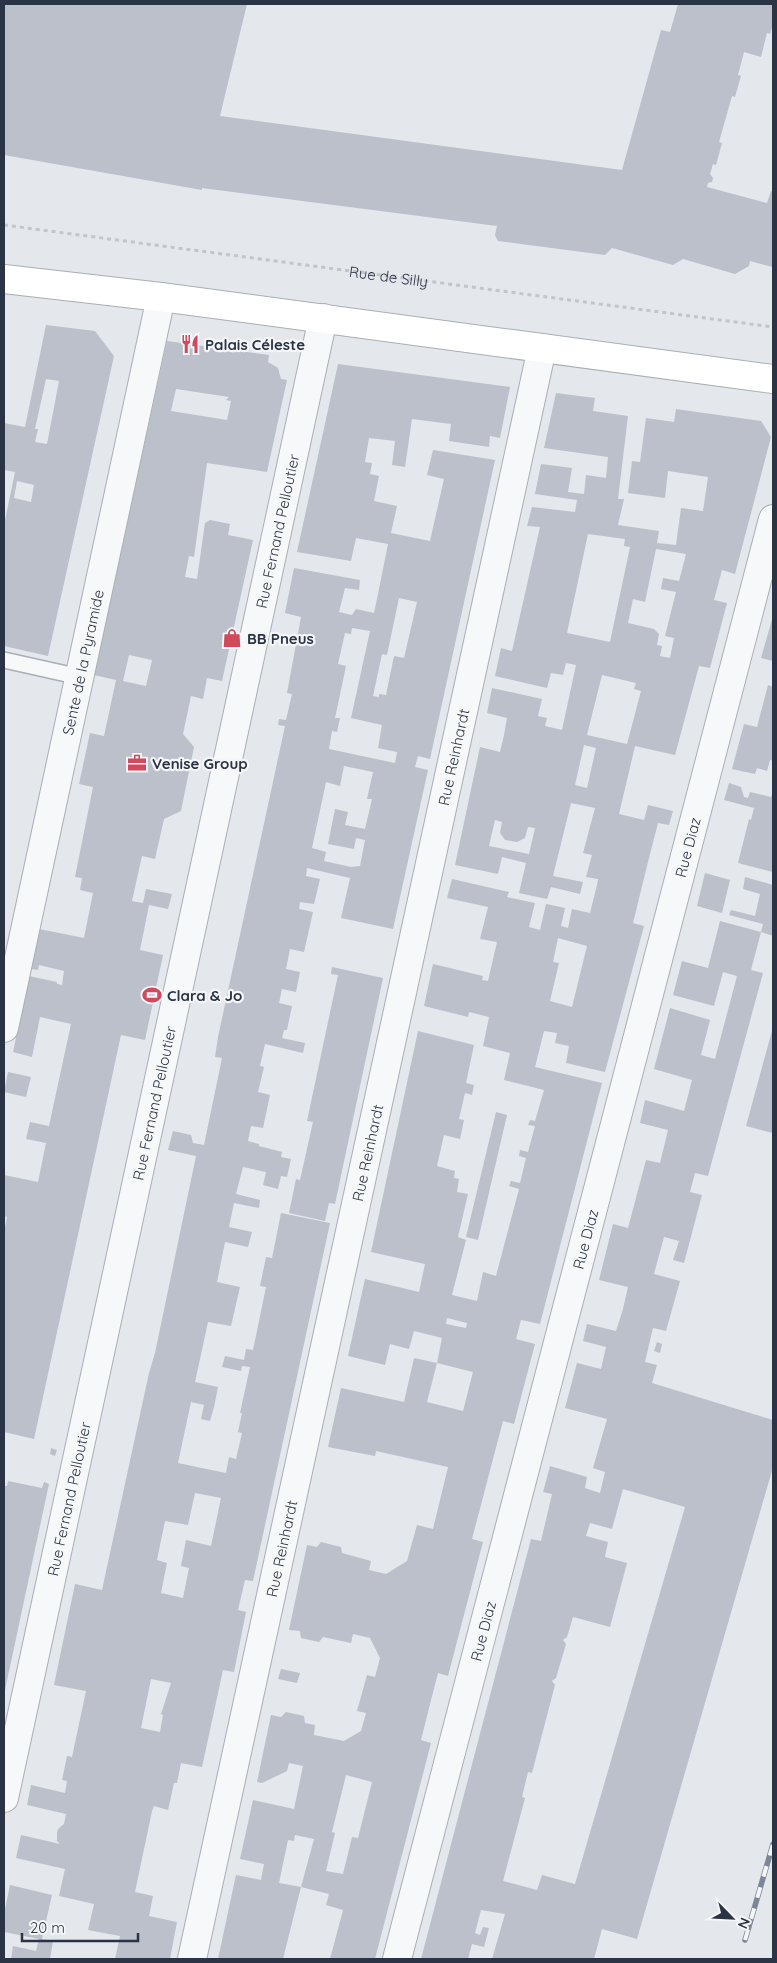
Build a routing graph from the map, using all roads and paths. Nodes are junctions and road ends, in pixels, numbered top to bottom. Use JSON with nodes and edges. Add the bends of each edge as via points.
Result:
{"nodes":[{"id":1,"x":4,"y":225,"type":"edge"},
{"id":2,"x":4,"y":279,"type":"edge"},
{"id":3,"x":161,"y":297,"type":"junction"},
{"id":4,"x":323,"y":318,"type":"junction"},
{"id":5,"x":773,"y":328,"type":"edge"},
{"id":6,"x":542,"y":348,"type":"junction"},
{"id":7,"x":773,"y":379,"type":"edge"},
{"id":8,"x":773,"y":519,"type":"edge"},
{"id":9,"x":4,"y":660,"type":"edge"},
{"id":10,"x":80,"y":677,"type":"junction"},
{"id":11,"x":4,"y":1028,"type":"edge"},
{"id":12,"x":4,"y":1798,"type":"edge"},
{"id":13,"x":192,"y":1959,"type":"edge"},
{"id":14,"x":397,"y":1959,"type":"edge"}],
"edges":[{"from":1,"to":5,"type":"path","name":"Rue de Silly"},
{"from":2,"to":3,"type":"main road"},
{"from":3,"to":4,"type":"main road"},
{"from":3,"to":10,"type":"street","name":"Sente de la Pyramide"},
{"from":4,"to":6,"type":"main road"},
{"from":4,"to":12,"type":"street","name":"Rue Fernand Pelloutier"},
{"from":6,"to":7,"type":"main road"},
{"from":6,"to":13,"type":"street","name":"Rue Reinhardt"},
{"from":8,"to":14,"type":"street","name":"Rue Diaz"},
{"from":9,"to":10,"type":"lane"},
{"from":10,"to":11,"type":"street","name":"Sente de la Pyramide"}]}
